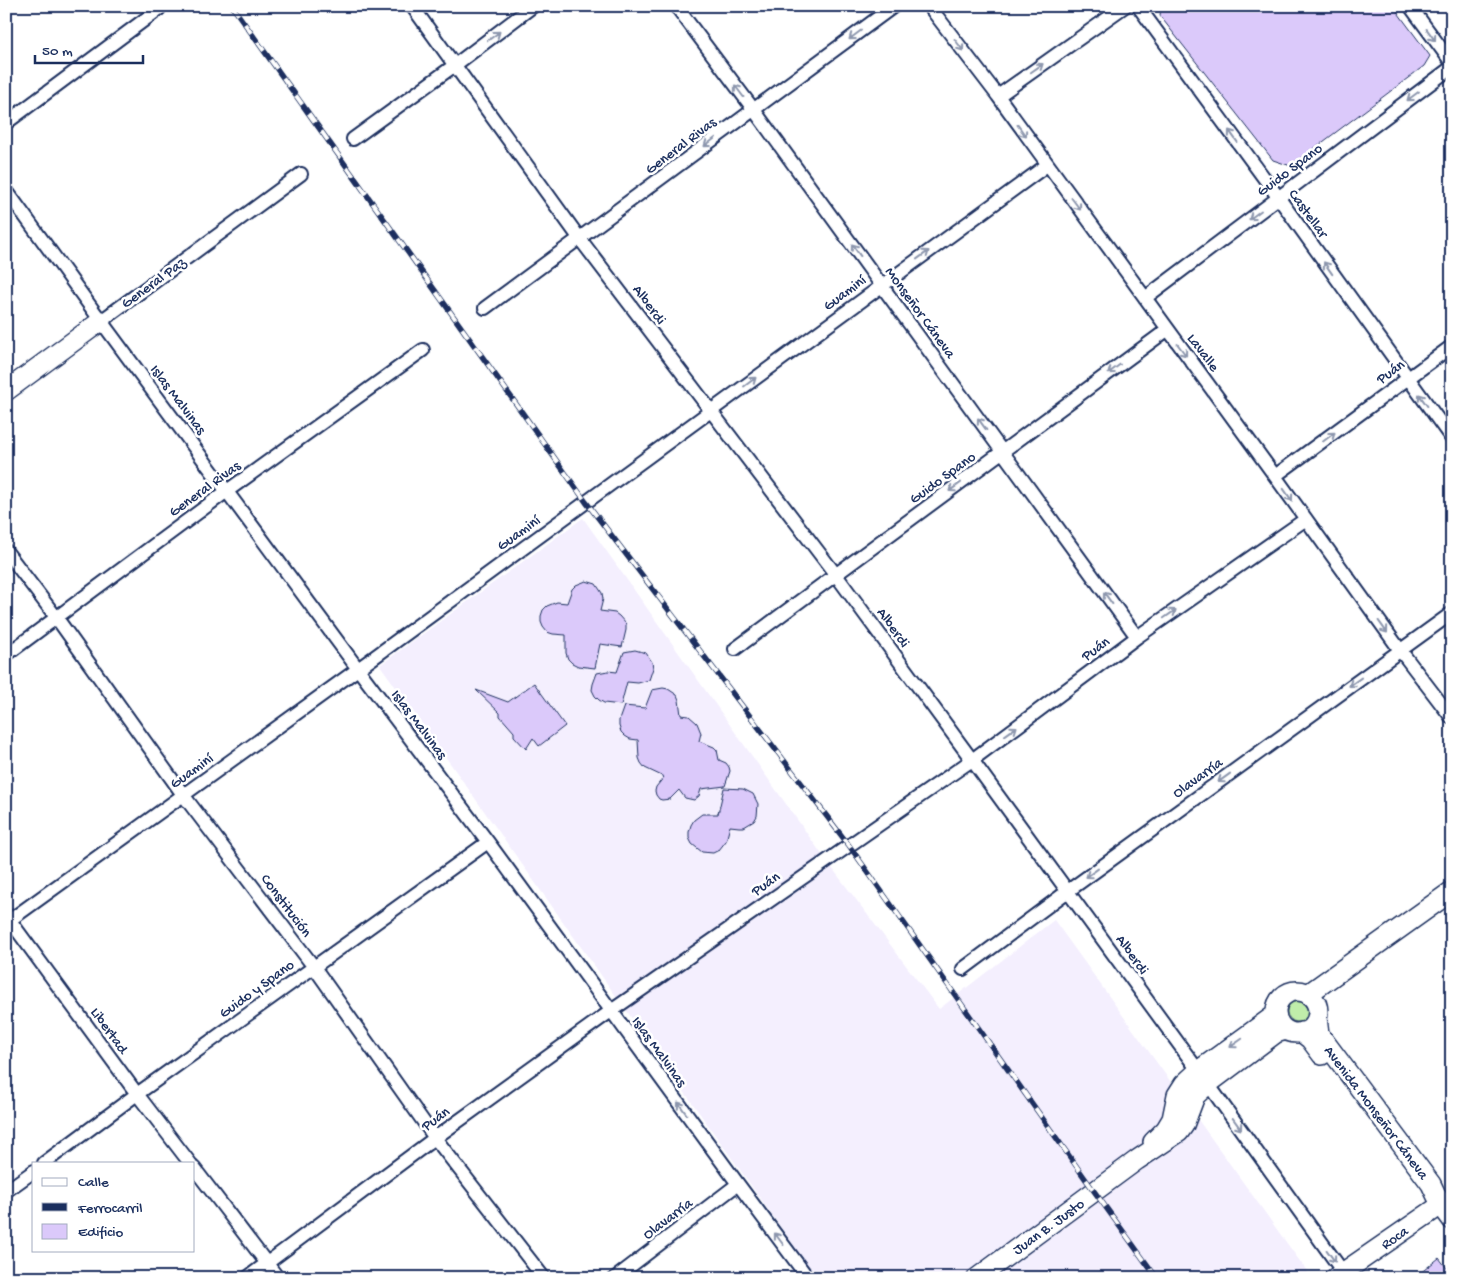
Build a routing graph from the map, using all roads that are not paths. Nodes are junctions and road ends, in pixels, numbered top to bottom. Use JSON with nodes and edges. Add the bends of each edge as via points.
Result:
{"nodes":[{"id":1,"x":412,"y":6,"type":"edge"},
{"id":2,"x":533,"y":6,"type":"edge"},
{"id":3,"x":676,"y":6,"type":"edge"},
{"id":4,"x":894,"y":6,"type":"edge"},
{"id":5,"x":929,"y":6,"type":"edge"},
{"id":6,"x":1125,"y":6,"type":"edge"},
{"id":7,"x":1138,"y":6,"type":"edge"},
{"id":8,"x":1410,"y":6,"type":"edge"},
{"id":9,"x":159,"y":9,"type":"dead end"},
{"id":10,"x":455,"y":65,"type":"junction"},
{"id":11,"x":1452,"y":65,"type":"edge"},
{"id":12,"x":998,"y":96,"type":"junction"},
{"id":13,"x":754,"y":110,"type":"junction"},
{"id":14,"x":6,"y":122,"type":"edge"},
{"id":15,"x":353,"y":138,"type":"dead end"},
{"id":16,"x":1047,"y":165,"type":"junction"},
{"id":17,"x":301,"y":174,"type":"dead end"},
{"id":18,"x":6,"y":190,"type":"edge"},
{"id":19,"x":1278,"y":197,"type":"junction"},
{"id":20,"x":580,"y":239,"type":"junction"},
{"id":21,"x":881,"y":285,"type":"junction"},
{"id":22,"x":1145,"y":298,"type":"junction"},
{"id":23,"x":484,"y":308,"type":"dead end"},
{"id":24,"x":101,"y":321,"type":"junction"},
{"id":25,"x":1167,"y":330,"type":"junction"},
{"id":26,"x":1452,"y":346,"type":"edge"},
{"id":27,"x":424,"y":350,"type":"dead end"},
{"id":28,"x":1407,"y":378,"type":"junction"},
{"id":29,"x":6,"y":390,"type":"edge"},
{"id":30,"x":711,"y":411,"type":"junction"},
{"id":31,"x":1452,"y":439,"type":"edge"},
{"id":32,"x":1003,"y":452,"type":"junction"},
{"id":33,"x":1276,"y":476,"type":"junction"},
{"id":34,"x":227,"y":491,"type":"junction"},
{"id":35,"x":1306,"y":519,"type":"junction"},
{"id":36,"x":6,"y":551,"type":"edge"},
{"id":37,"x":836,"y":575,"type":"junction"},
{"id":38,"x":1452,"y":613,"type":"edge"},
{"id":39,"x":56,"y":617,"type":"junction"},
{"id":40,"x":1137,"y":637,"type":"junction"},
{"id":41,"x":735,"y":650,"type":"dead end"},
{"id":42,"x":1400,"y":650,"type":"junction"},
{"id":43,"x":6,"y":655,"type":"edge"},
{"id":44,"x":358,"y":669,"type":"junction"},
{"id":45,"x":1452,"y":718,"type":"edge"},
{"id":46,"x":972,"y":760,"type":"junction"},
{"id":47,"x":184,"y":796,"type":"junction"},
{"id":48,"x":488,"y":842,"type":"junction"},
{"id":49,"x":1068,"y":891,"type":"junction"},
{"id":50,"x":1452,"y":892,"type":"edge"},
{"id":51,"x":1452,"y":905,"type":"edge"},
{"id":52,"x":7,"y":919,"type":"edge"},
{"id":53,"x":314,"y":967,"type":"junction"},
{"id":54,"x":963,"y":969,"type":"dead end"},
{"id":55,"x":1313,"y":1005,"type":"junction"},
{"id":56,"x":611,"y":1011,"type":"junction"},
{"id":57,"x":1287,"y":1026,"type":"junction"},
{"id":58,"x":1203,"y":1077,"type":"junction"},
{"id":59,"x":137,"y":1094,"type":"junction"},
{"id":60,"x":435,"y":1138,"type":"junction"},
{"id":61,"x":45,"y":1162,"type":"edge"},
{"id":62,"x":189,"y":1162,"type":"edge"},
{"id":63,"x":195,"y":1169,"type":"edge"},
{"id":64,"x":32,"y":1172,"type":"edge"},
{"id":65,"x":738,"y":1184,"type":"junction"},
{"id":66,"x":6,"y":1191,"type":"edge"},
{"id":67,"x":1446,"y":1200,"type":"edge"},
{"id":68,"x":1452,"y":1220,"type":"edge"},
{"id":69,"x":267,"y":1263,"type":"junction"},
{"id":70,"x":1339,"y":1275,"type":"edge"},
{"id":71,"x":247,"y":1278,"type":"edge"},
{"id":72,"x":278,"y":1278,"type":"edge"},
{"id":73,"x":544,"y":1278,"type":"edge"},
{"id":74,"x":615,"y":1278,"type":"edge"},
{"id":75,"x":808,"y":1278,"type":"edge"},
{"id":76,"x":977,"y":1278,"type":"edge"}],
"edges":[{"from":1,"to":10,"type":"street","name":"Alberdi"},
{"from":10,"to":2,"type":"street","one_way":true},
{"from":13,"to":3,"type":"street","name":"Monseñor Cáneva","one_way":true},
{"from":4,"to":13,"type":"street","name":"General Rivas","one_way":true},
{"from":5,"to":12,"type":"street","name":"Lavalle","one_way":true},
{"from":12,"to":6,"type":"street","one_way":true},
{"from":19,"to":7,"type":"street","name":"Castellar","one_way":true},
{"from":8,"to":11,"type":"street","one_way":true},
{"from":9,"to":14,"type":"street"},
{"from":10,"to":15,"type":"street"},
{"from":10,"to":20,"type":"street","name":"Alberdi"},
{"from":11,"to":19,"type":"street","name":"Guido Spano","one_way":true},
{"from":12,"to":16,"type":"street","name":"Lavalle","one_way":true},
{"from":13,"to":20,"type":"street","name":"General Rivas","one_way":true},
{"from":21,"to":13,"type":"street","name":"Monseñor Cáneva","one_way":true},
{"from":21,"to":16,"type":"street","name":"Guaminí","one_way":true},
{"from":16,"to":22,"type":"street","name":"Lavalle","one_way":true},
{"from":17,"to":24,"type":"street","name":"General Paz"},
{"from":18,"to":24,"type":"street","name":"Islas Malvinas"},
{"from":19,"to":22,"type":"street","name":"Guido Spano","one_way":true},
{"from":28,"to":19,"type":"street","name":"Castellar","one_way":true},
{"from":20,"to":23,"type":"street","name":"General Rivas"},
{"from":20,"to":30,"type":"street","name":"Alberdi"},
{"from":30,"to":21,"type":"street","name":"Guaminí","one_way":true},
{"from":32,"to":21,"type":"street","name":"Monseñor Cáneva","one_way":true},
{"from":22,"to":25,"type":"street","name":"Lavalle"},
{"from":24,"to":29,"type":"main road","name":"General Paz"},
{"from":24,"to":34,"type":"street","name":"Islas Malvinas"},
{"from":25,"to":32,"type":"street","name":"Guido Spano","one_way":true},
{"from":25,"to":33,"type":"street","name":"Lavalle","one_way":true},
{"from":26,"to":28,"type":"street","name":"Puán"},
{"from":27,"to":34,"type":"street","name":"General Rivas"},
{"from":31,"to":28,"type":"street","name":"Castellar","one_way":true},
{"from":33,"to":28,"type":"street","name":"Puán","one_way":true},
{"from":30,"to":37,"type":"street","name":"Alberdi"},
{"from":30,"to":44,"type":"street","name":"Guaminí"},
{"from":32,"to":37,"type":"street","name":"Guido Spano","one_way":true},
{"from":40,"to":32,"type":"street","name":"Monseñor Cáneva","one_way":true},
{"from":33,"to":35,"type":"street","name":"Lavalle","one_way":true},
{"from":34,"to":39,"type":"street","name":"General Rivas"},
{"from":34,"to":44,"type":"street","name":"Islas Malvinas"},
{"from":40,"to":35,"type":"street","name":"Puán","one_way":true},
{"from":35,"to":42,"type":"street","name":"Lavalle","one_way":true},
{"from":36,"to":39,"type":"street","name":"Constitución"},
{"from":37,"to":41,"type":"street","name":"Guido Spano"},
{"from":37,"to":46,"type":"street","name":"Alberdi"},
{"from":38,"to":42,"type":"street","name":"Olavarría"},
{"from":39,"to":43,"type":"street","name":"General Rivas"},
{"from":39,"to":47,"type":"street","name":"Constitución"},
{"from":46,"to":40,"type":"street","name":"Puán","one_way":true},
{"from":42,"to":45,"type":"street","name":"Lavalle"},
{"from":42,"to":49,"type":"street","name":"Olavarría","one_way":true},
{"from":44,"to":47,"type":"street","name":"Guaminí"},
{"from":44,"to":48,"type":"street","name":"Islas Malvinas"},
{"from":46,"to":49,"type":"street","name":"Alberdi"},
{"from":46,"to":56,"type":"street","name":"Puán"},
{"from":47,"to":52,"type":"street","name":"Guaminí"},
{"from":47,"to":53,"type":"street","name":"Constitución"},
{"from":48,"to":53,"type":"street","name":"Guido y Spano"},
{"from":48,"to":56,"type":"street","name":"Islas Malvinas"},
{"from":49,"to":54,"type":"street","name":"Olavarría"},
{"from":49,"to":58,"type":"street","name":"Alberdi"},
{"from":50,"to":55,"type":"main road"},
{"from":51,"to":55,"type":"main road"},
{"from":52,"to":59,"type":"street","name":"Libertad"},
{"from":53,"to":59,"type":"street","name":"Guido y Spano"},
{"from":53,"to":60,"type":"street","name":"Constitución"},
{"from":55,"to":57,"type":"main road","via":[[1310,1028]]},
{"from":55,"to":57,"type":"main road","via":[[1302,991],[1288,992],[1278,1001]]},
{"from":55,"to":67,"type":"main road","name":"Avenida Monseñor Cáneva","via":[[1319,1034]]},
{"from":56,"to":60,"type":"street","name":"Puán"},
{"from":65,"to":56,"type":"street","name":"Islas Malvinas","one_way":true},
{"from":57,"to":58,"type":"main road","name":"Juan B. Justo"},
{"from":57,"to":67,"type":"main road","name":"Avenida Monseñor Cáneva","via":[[1310,1039],[1423,1190]]},
{"from":58,"to":70,"type":"street","name":"Alberdi","one_way":true},
{"from":58,"to":76,"type":"main road","name":"Juan B. Justo","via":[[1179,1132]]},
{"from":59,"to":61,"type":"street","name":"Guido y Spano"},
{"from":59,"to":62,"type":"street","name":"Libertad"},
{"from":60,"to":69,"type":"street","name":"Puán"},
{"from":60,"to":73,"type":"street","name":"Constitución"},
{"from":63,"to":69,"type":"street"},
{"from":64,"to":66,"type":"street"},
{"from":65,"to":74,"type":"street","name":"Olavarría"},
{"from":75,"to":65,"type":"street","name":"Islas Malvinas","one_way":true},
{"from":67,"to":68,"type":"main road","name":"Avenida Monseñor Cáneva"},
{"from":67,"to":70,"type":"main road","name":"Roca"},
{"from":69,"to":71,"type":"street","name":"Puán"},
{"from":69,"to":72,"type":"street"}]}
